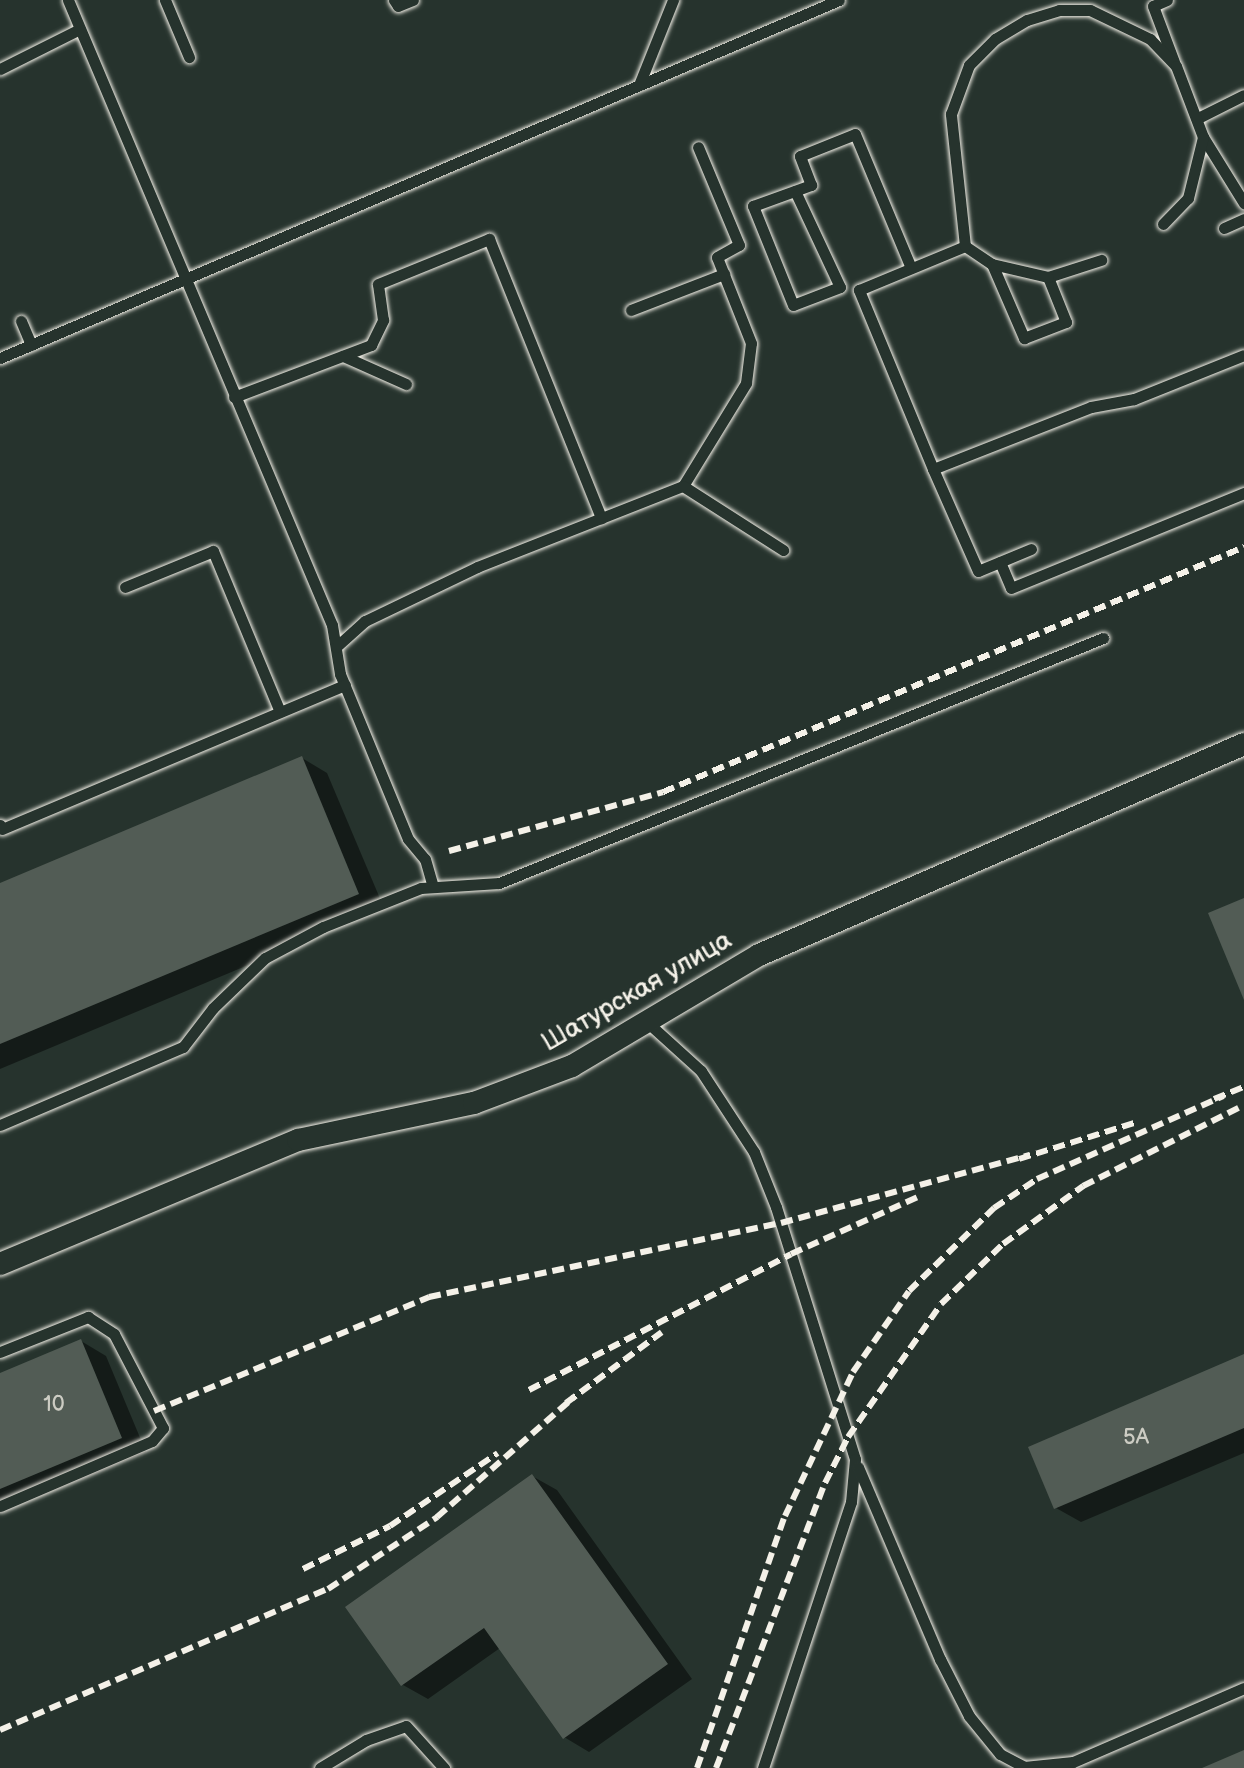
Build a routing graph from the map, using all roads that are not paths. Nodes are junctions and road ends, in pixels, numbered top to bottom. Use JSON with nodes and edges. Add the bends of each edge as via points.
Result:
{"nodes":[{"id":1,"x":68,"y":0,"type":"edge"},
{"id":2,"x":165,"y":0,"type":"edge"},
{"id":3,"x":394,"y":0,"type":"edge"},
{"id":4,"x":413,"y":0,"type":"edge"},
{"id":5,"x":673,"y":0,"type":"edge"},
{"id":6,"x":839,"y":0,"type":"edge"},
{"id":7,"x":1167,"y":0,"type":"edge"},
{"id":8,"x":80,"y":29,"type":"junction"},
{"id":9,"x":189,"y":57,"type":"dead end"},
{"id":10,"x":1176,"y":66,"type":"junction"},
{"id":11,"x":0,"y":69,"type":"edge"},
{"id":12,"x":639,"y":85,"type":"junction"},
{"id":13,"x":1244,"y":95,"type":"edge"},
{"id":14,"x":1198,"y":118,"type":"junction"},
{"id":15,"x":1203,"y":137,"type":"junction"},
{"id":16,"x":698,"y":147,"type":"dead end"},
{"id":17,"x":795,"y":191,"type":"dead end"},
{"id":18,"x":1244,"y":203,"type":"edge"},
{"id":19,"x":1244,"y":219,"type":"edge"},
{"id":20,"x":1163,"y":224,"type":"dead end"},
{"id":21,"x":1224,"y":228,"type":"dead end"},
{"id":22,"x":965,"y":246,"type":"junction"},
{"id":23,"x":1101,"y":260,"type":"dead end"},
{"id":24,"x":992,"y":264,"type":"junction"},
{"id":25,"x":911,"y":268,"type":"junction"},
{"id":26,"x":724,"y":274,"type":"junction"},
{"id":27,"x":1048,"y":277,"type":"junction"},
{"id":28,"x":183,"y":280,"type":"junction"},
{"id":29,"x":840,"y":287,"type":"junction"},
{"id":30,"x":859,"y":290,"type":"junction"},
{"id":31,"x":631,"y":310,"type":"dead end"},
{"id":32,"x":21,"y":321,"type":"dead end"},
{"id":33,"x":31,"y":345,"type":"junction"},
{"id":34,"x":1244,"y":355,"type":"edge"},
{"id":35,"x":343,"y":356,"type":"junction"},
{"id":36,"x":0,"y":358,"type":"edge"},
{"id":37,"x":406,"y":384,"type":"dead end"},
{"id":38,"x":234,"y":397,"type":"junction"},
{"id":39,"x":933,"y":469,"type":"junction"},
{"id":40,"x":683,"y":486,"type":"junction"},
{"id":41,"x":1244,"y":493,"type":"edge"},
{"id":42,"x":601,"y":518,"type":"junction"},
{"id":43,"x":1031,"y":549,"type":"dead end"},
{"id":44,"x":783,"y":550,"type":"dead end"},
{"id":45,"x":1000,"y":562,"type":"junction"},
{"id":46,"x":125,"y":587,"type":"dead end"},
{"id":47,"x":1103,"y":638,"type":"dead end"},
{"id":48,"x":336,"y":647,"type":"junction"},
{"id":49,"x":345,"y":685,"type":"junction"},
{"id":50,"x":280,"y":712,"type":"junction"},
{"id":51,"x":1244,"y":744,"type":"edge"},
{"id":52,"x":0,"y":825,"type":"edge"},
{"id":53,"x":433,"y":887,"type":"junction"},
{"id":54,"x":647,"y":1022,"type":"junction"},
{"id":55,"x":0,"y":1125,"type":"edge"},
{"id":56,"x":0,"y":1264,"type":"edge"},
{"id":57,"x":0,"y":1352,"type":"edge"},
{"id":58,"x":855,"y":1459,"type":"junction"},
{"id":59,"x":0,"y":1506,"type":"edge"},
{"id":60,"x":1244,"y":1688,"type":"edge"},
{"id":61,"x":320,"y":1768,"type":"edge"},
{"id":62,"x":444,"y":1768,"type":"edge"},
{"id":63,"x":763,"y":1768,"type":"edge"}],
"edges":[{"from":1,"to":8,"type":"lane"},
{"from":2,"to":9,"type":"lane"},
{"from":3,"to":4,"type":"lane","via":[[398,6]]},
{"from":5,"to":12,"type":"lane"},
{"from":6,"to":12,"type":"lane"},
{"from":7,"to":10,"type":"lane","via":[[1153,6]]},
{"from":8,"to":11,"type":"lane"},
{"from":8,"to":28,"type":"lane"},
{"from":10,"to":14,"type":"lane"},
{"from":10,"to":22,"type":"lane","via":[[1150,39],[1090,10],[1059,10],[1027,20],[995,39],[969,65],[951,114]]},
{"from":12,"to":28,"type":"lane"},
{"from":13,"to":14,"type":"lane"},
{"from":14,"to":15,"type":"lane"},
{"from":15,"to":18,"type":"lane"},
{"from":15,"to":20,"type":"lane","via":[[1188,198]]},
{"from":16,"to":26,"type":"lane","via":[[739,245],[717,257]]},
{"from":17,"to":29,"type":"lane"},
{"from":19,"to":21,"type":"lane"},
{"from":22,"to":24,"type":"lane"},
{"from":22,"to":25,"type":"lane"},
{"from":23,"to":27,"type":"lane"},
{"from":24,"to":27,"type":"lane"},
{"from":24,"to":27,"type":"lane","via":[[1024,338],[1066,322]]},
{"from":25,"to":29,"type":"lane","via":[[855,134],[800,156],[811,185],[753,206],[793,305]]},
{"from":25,"to":30,"type":"lane"},
{"from":26,"to":31,"type":"lane"},
{"from":26,"to":40,"type":"lane","via":[[751,343],[746,383]]},
{"from":28,"to":33,"type":"lane"},
{"from":28,"to":38,"type":"lane"},
{"from":29,"to":30,"type":"lane"},
{"from":30,"to":39,"type":"lane"},
{"from":32,"to":33,"type":"lane"},
{"from":33,"to":36,"type":"lane"},
{"from":34,"to":39,"type":"lane"},
{"from":35,"to":37,"type":"lane"},
{"from":35,"to":38,"type":"lane"},
{"from":35,"to":42,"type":"lane","via":[[371,345],[383,320],[378,284],[489,239]]},
{"from":38,"to":48,"type":"lane","via":[[332,625]]},
{"from":39,"to":45,"type":"lane","via":[[978,571]]},
{"from":40,"to":42,"type":"lane"},
{"from":40,"to":44,"type":"lane"},
{"from":41,"to":45,"type":"lane","via":[[1011,588]]},
{"from":42,"to":48,"type":"lane","via":[[393,607],[365,621]]},
{"from":43,"to":45,"type":"lane"},
{"from":46,"to":50,"type":"lane","via":[[213,551]]},
{"from":47,"to":53,"type":"lane","via":[[499,883]]},
{"from":48,"to":49,"type":"lane"},
{"from":49,"to":50,"type":"lane"},
{"from":49,"to":53,"type":"lane"},
{"from":50,"to":52,"type":"lane","via":[[2,829]]},
{"from":51,"to":54,"type":"street","name":"Шатурская улица","via":[[759,955]]},
{"from":53,"to":55,"type":"lane","via":[[323,927],[265,958],[213,1008],[183,1047]]},
{"from":54,"to":56,"type":"street","name":"Шатурская улица","via":[[544,1077],[474,1103],[298,1140]]},
{"from":54,"to":58,"type":"lane","via":[[701,1071],[754,1152]]},
{"from":57,"to":59,"type":"lane","via":[[88,1317],[114,1334],[163,1428],[152,1441]]},
{"from":58,"to":60,"type":"lane","via":[[940,1659],[969,1716],[1000,1754],[1024,1767],[1073,1762]]},
{"from":58,"to":63,"type":"lane","via":[[851,1502]]},
{"from":61,"to":62,"type":"lane","via":[[366,1740],[406,1726]]}]}
